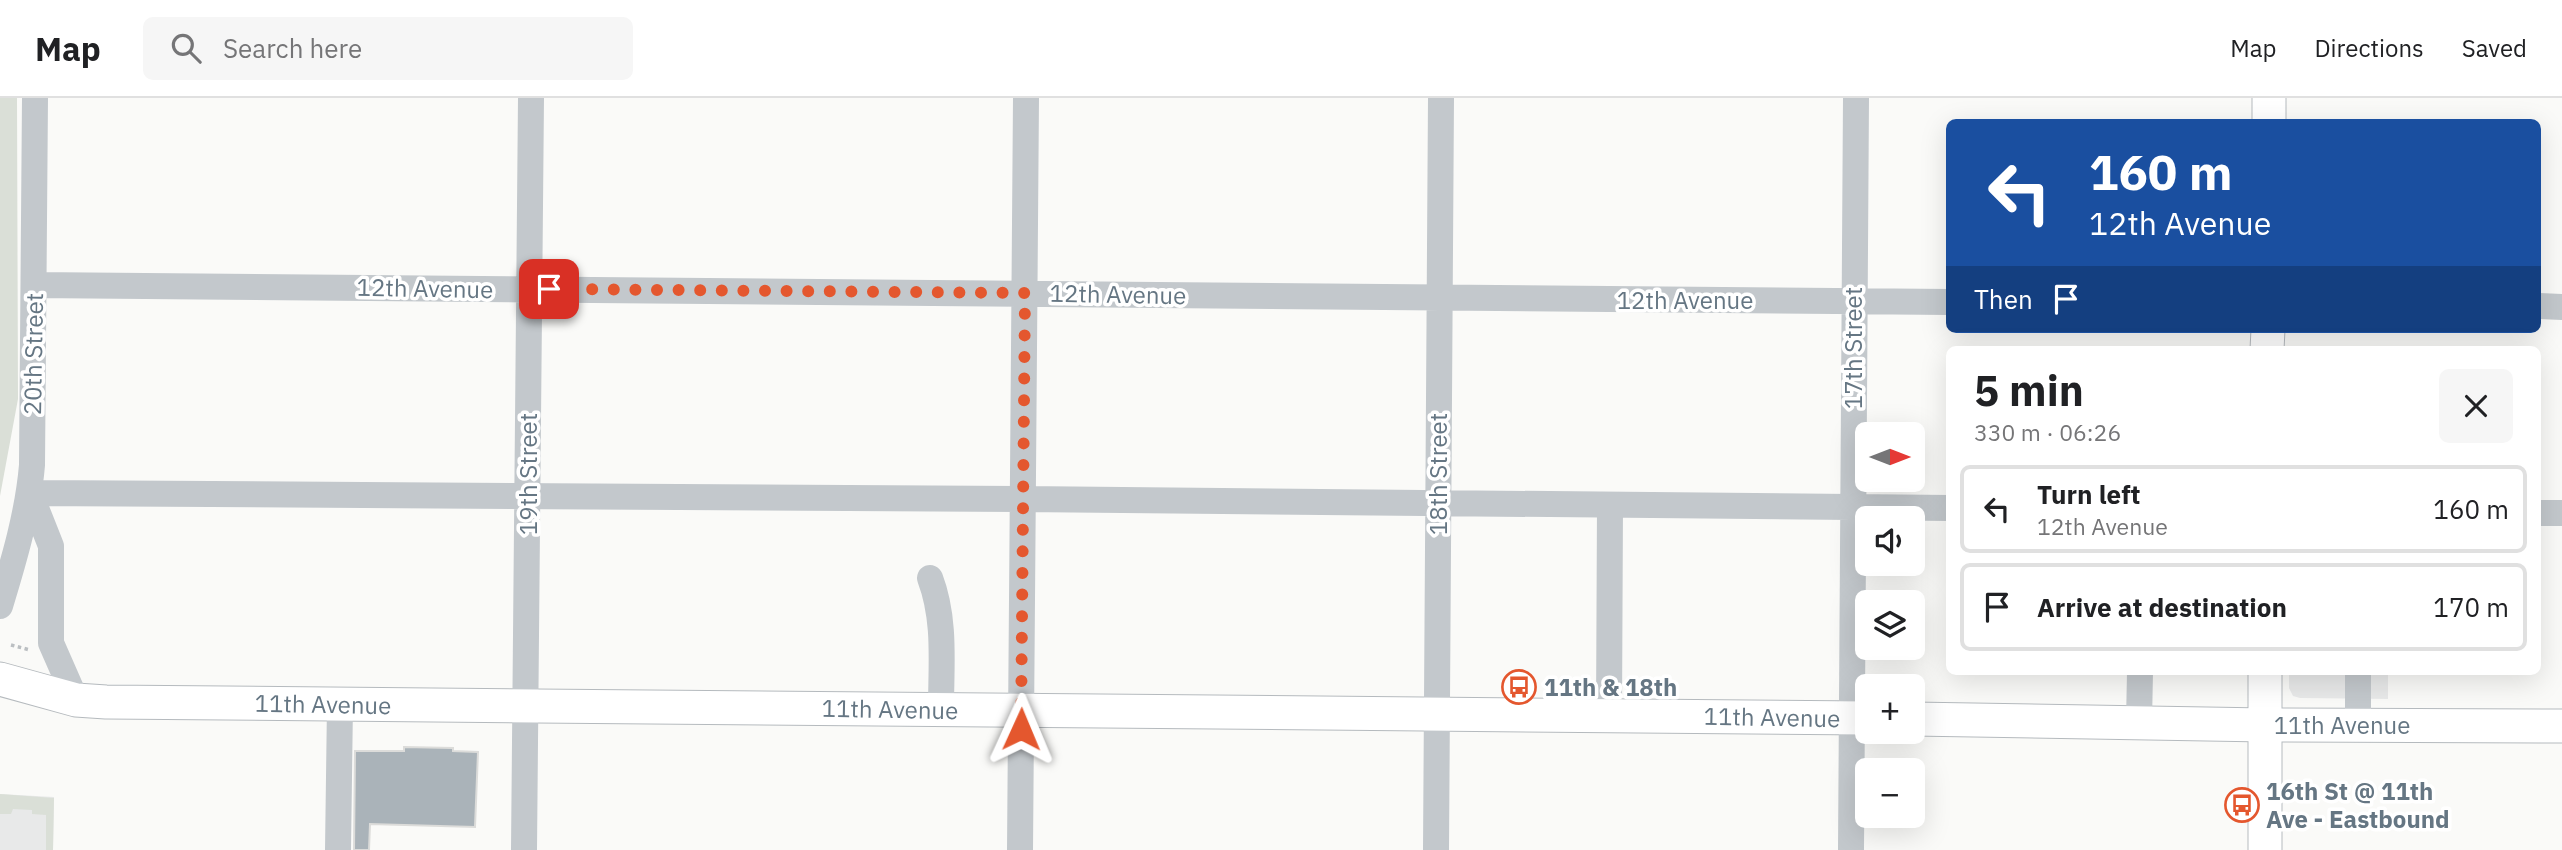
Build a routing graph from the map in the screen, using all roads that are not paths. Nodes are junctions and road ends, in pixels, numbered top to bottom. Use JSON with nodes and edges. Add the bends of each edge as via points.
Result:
{"nodes":[{"id":1,"x":35,"y":98,"type":"edge"},
{"id":2,"x":531,"y":98,"type":"edge"},
{"id":3,"x":1026,"y":98,"type":"edge"},
{"id":4,"x":1441,"y":98,"type":"edge"},
{"id":5,"x":1856,"y":98,"type":"edge"},
{"id":6,"x":2269,"y":98,"type":"edge"},
{"id":7,"x":2269,"y":119,"type":"edge"},
{"id":8,"x":34,"y":285,"type":"junction"},
{"id":9,"x":529,"y":289,"type":"junction"},
{"id":10,"x":1025,"y":293,"type":"junction"},
{"id":11,"x":1440,"y":298,"type":"junction"},
{"id":12,"x":1854,"y":301,"type":"junction"},
{"id":13,"x":1946,"y":302,"type":"edge"},
{"id":14,"x":2541,"y":306,"type":"edge"},
{"id":15,"x":2562,"y":307,"type":"edge"},
{"id":16,"x":30,"y":493,"type":"junction"},
{"id":17,"x":528,"y":497,"type":"junction"},
{"id":18,"x":1023,"y":499,"type":"junction"},
{"id":19,"x":1438,"y":504,"type":"junction"},
{"id":20,"x":1610,"y":505,"type":"junction"},
{"id":21,"x":1853,"y":507,"type":"junction"},
{"id":22,"x":1946,"y":508,"type":"edge"},
{"id":23,"x":2541,"y":513,"type":"edge"},
{"id":24,"x":2562,"y":513,"type":"edge"},
{"id":25,"x":0,"y":537,"type":"edge"},
{"id":26,"x":930,"y":578,"type":"dead end"},
{"id":27,"x":0,"y":606,"type":"edge"},
{"id":28,"x":8,"y":668,"type":"edge"},
{"id":29,"x":1859,"y":674,"type":"edge"},
{"id":30,"x":2140,"y":675,"type":"edge"},
{"id":31,"x":2266,"y":675,"type":"edge"},
{"id":32,"x":2358,"y":675,"type":"edge"},
{"id":33,"x":76,"y":699,"type":"junction"},
{"id":34,"x":340,"y":704,"type":"junction"},
{"id":35,"x":526,"y":705,"type":"junction"},
{"id":36,"x":942,"y":709,"type":"junction"},
{"id":37,"x":1022,"y":710,"type":"junction"},
{"id":38,"x":1437,"y":715,"type":"junction"},
{"id":39,"x":1609,"y":715,"type":"junction"},
{"id":40,"x":1855,"y":718,"type":"edge"},
{"id":41,"x":1925,"y":719,"type":"edge"},
{"id":42,"x":2139,"y":722,"type":"junction"},
{"id":43,"x":2265,"y":725,"type":"junction"},
{"id":44,"x":2358,"y":725,"type":"junction"},
{"id":45,"x":2562,"y":726,"type":"edge"},
{"id":46,"x":1858,"y":744,"type":"edge"},
{"id":47,"x":338,"y":850,"type":"edge"},
{"id":48,"x":524,"y":850,"type":"edge"},
{"id":49,"x":1020,"y":850,"type":"edge"},
{"id":50,"x":1436,"y":850,"type":"edge"},
{"id":51,"x":1851,"y":850,"type":"edge"},
{"id":52,"x":2264,"y":850,"type":"edge"}],
"edges":[{"from":1,"to":8,"type":"street","name":"20th Street"},
{"from":2,"to":9,"type":"street","name":"19th Street"},
{"from":3,"to":10,"type":"street"},
{"from":4,"to":11,"type":"street","name":"18th Street"},
{"from":5,"to":12,"type":"street","name":"17th Street"},
{"from":6,"to":7,"type":"main road"},
{"from":8,"to":9,"type":"street","name":"12th Avenue"},
{"from":8,"to":16,"type":"street","name":"20th Street"},
{"from":9,"to":10,"type":"street","name":"12th Avenue"},
{"from":9,"to":17,"type":"street","name":"19th Street"},
{"from":10,"to":11,"type":"street","name":"12th Avenue"},
{"from":10,"to":18,"type":"street"},
{"from":11,"to":12,"type":"street","name":"12th Avenue"},
{"from":11,"to":19,"type":"street","name":"18th Street"},
{"from":12,"to":13,"type":"street","name":"12th Avenue"},
{"from":12,"to":21,"type":"street","name":"17th Street"},
{"from":14,"to":15,"type":"street"},
{"from":16,"to":17,"type":"street"},
{"from":16,"to":25,"type":"street"},
{"from":16,"to":27,"type":"street","name":"20th Street"},
{"from":16,"to":33,"type":"street","via":[[51,546],[51,643]]},
{"from":17,"to":18,"type":"street"},
{"from":17,"to":35,"type":"street","name":"19th Street"},
{"from":18,"to":19,"type":"street"},
{"from":18,"to":37,"type":"street"},
{"from":19,"to":20,"type":"street"},
{"from":19,"to":38,"type":"street","name":"18th Street"},
{"from":20,"to":21,"type":"street"},
{"from":20,"to":39,"type":"street"},
{"from":21,"to":22,"type":"street"},
{"from":21,"to":29,"type":"street","name":"17th Street"},
{"from":23,"to":24,"type":"street"},
{"from":26,"to":36,"type":"street","via":[[941,617]]},
{"from":28,"to":33,"type":"main road","name":"11th Avenue"},
{"from":30,"to":42,"type":"street"},
{"from":31,"to":43,"type":"main road"},
{"from":32,"to":44,"type":"street"},
{"from":33,"to":34,"type":"main road","name":"11th Avenue"},
{"from":34,"to":35,"type":"main road","name":"11th Avenue"},
{"from":34,"to":47,"type":"street"},
{"from":35,"to":36,"type":"main road","name":"11th Avenue"},
{"from":35,"to":48,"type":"street","name":"19th Street"},
{"from":36,"to":37,"type":"main road","name":"11th Avenue"},
{"from":37,"to":38,"type":"main road","name":"11th Avenue"},
{"from":37,"to":49,"type":"street"},
{"from":38,"to":39,"type":"main road","name":"11th Avenue"},
{"from":38,"to":50,"type":"street","name":"18th Street"},
{"from":39,"to":40,"type":"main road","name":"11th Avenue"},
{"from":41,"to":42,"type":"main road","name":"11th Avenue"},
{"from":42,"to":43,"type":"main road","name":"11th Avenue"},
{"from":43,"to":44,"type":"main road","name":"11th Avenue"},
{"from":43,"to":52,"type":"main road"},
{"from":44,"to":45,"type":"main road","name":"11th Avenue"},
{"from":46,"to":51,"type":"street","name":"17th Street"}]}
